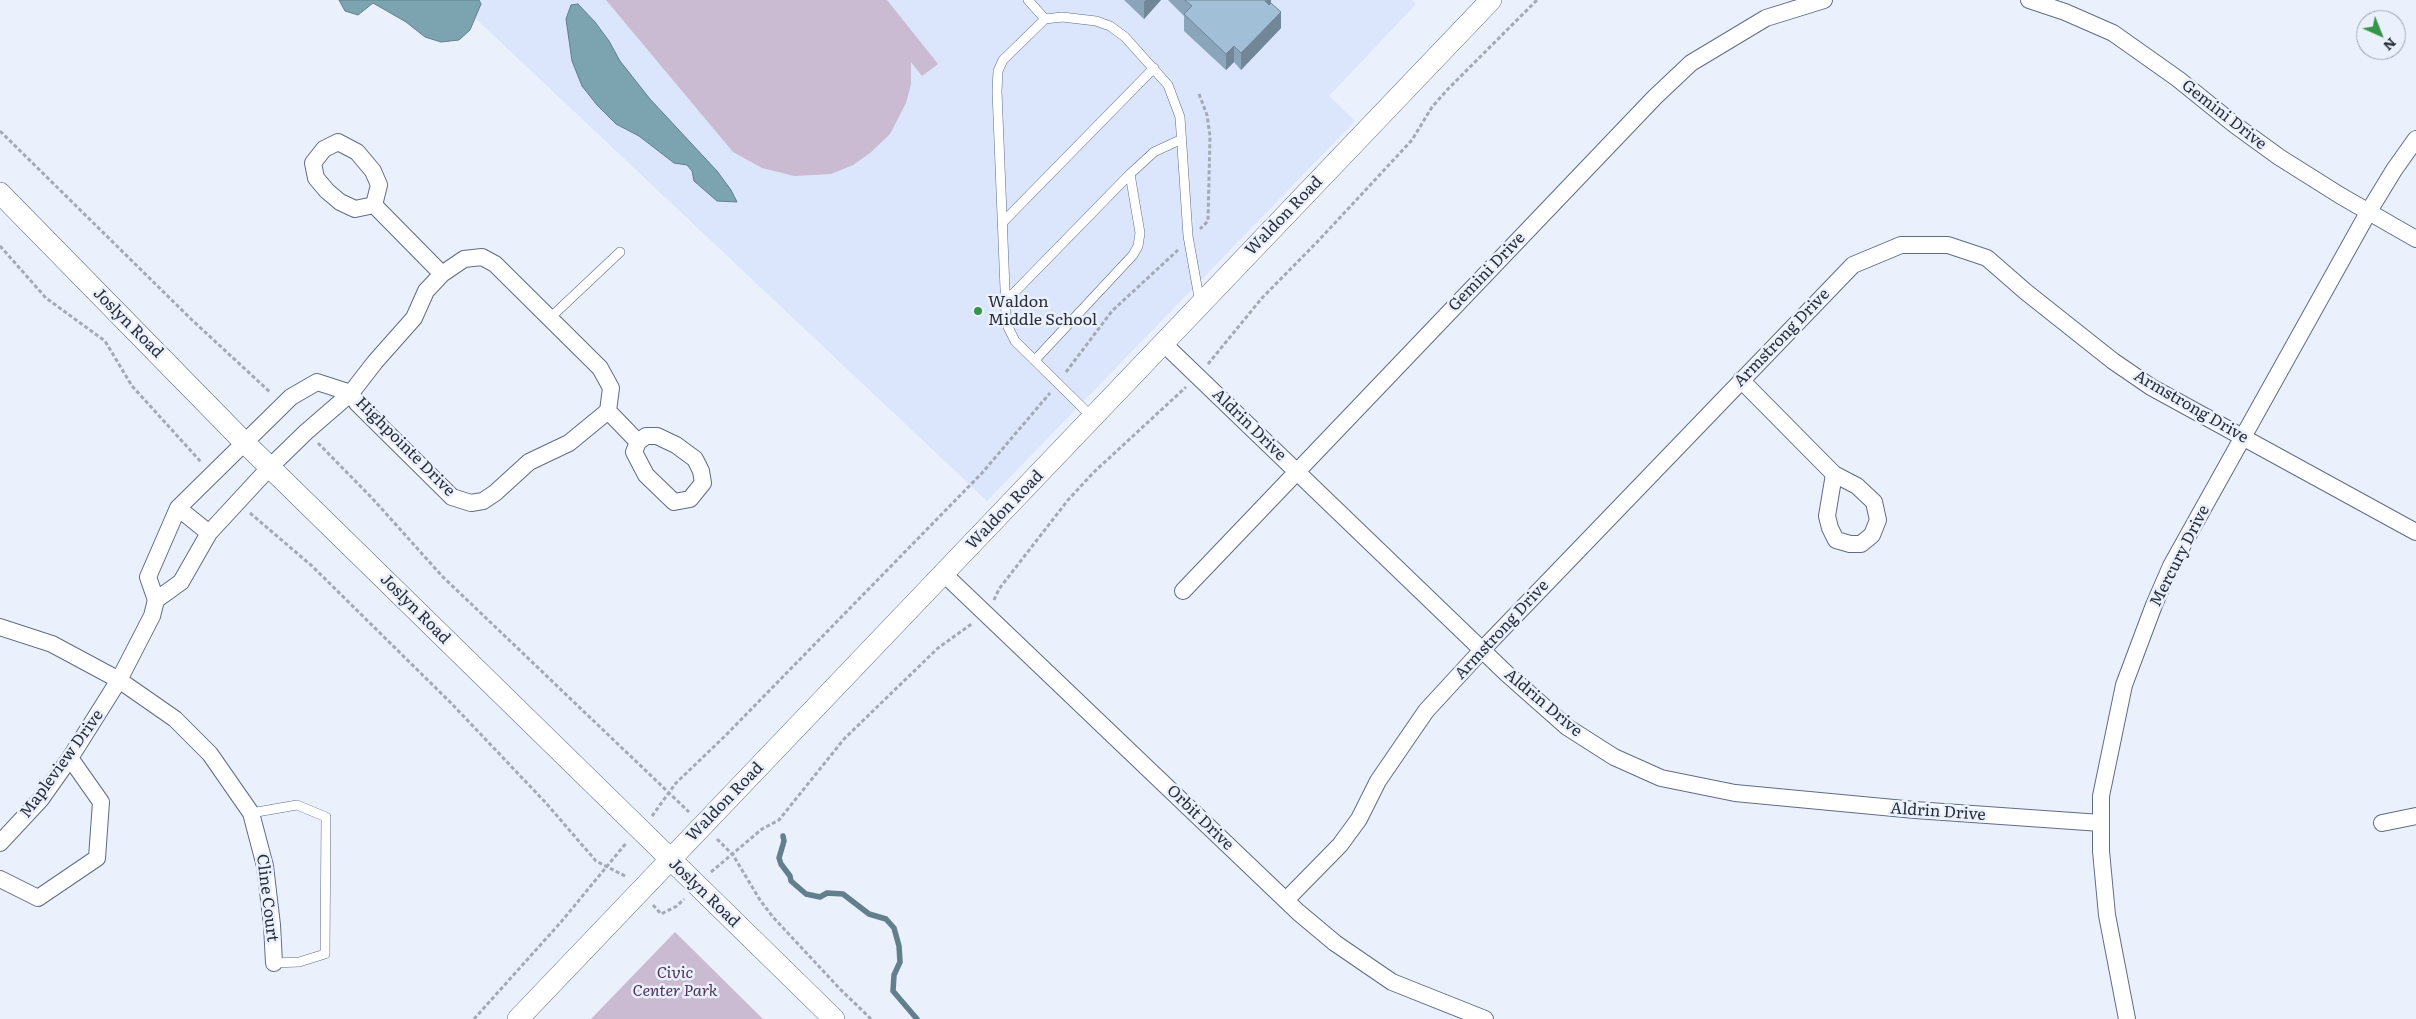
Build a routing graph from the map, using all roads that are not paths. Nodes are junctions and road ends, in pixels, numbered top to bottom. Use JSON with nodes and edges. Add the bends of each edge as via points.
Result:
{"nodes":[{"id":1,"x":1028,"y":0,"type":"edge"},
{"id":2,"x":1491,"y":0,"type":"edge"},
{"id":3,"x":1824,"y":0,"type":"edge"},
{"id":4,"x":2029,"y":0,"type":"edge"},
{"id":5,"x":1045,"y":19,"type":"junction"},
{"id":6,"x":1154,"y":68,"type":"junction"},
{"id":7,"x":1182,"y":139,"type":"junction"},
{"id":8,"x":2416,"y":139,"type":"edge"},
{"id":9,"x":1130,"y":174,"type":"junction"},
{"id":10,"x":0,"y":193,"type":"edge"},
{"id":11,"x":374,"y":205,"type":"dead end"},
{"id":12,"x":2369,"y":211,"type":"junction"},
{"id":13,"x":1003,"y":222,"type":"junction"},
{"id":14,"x":2416,"y":239,"type":"edge"},
{"id":15,"x":620,"y":252,"type":"dead end"},
{"id":16,"x":442,"y":274,"type":"junction"},
{"id":17,"x":1006,"y":301,"type":"junction"},
{"id":18,"x":1200,"y":304,"type":"junction"},
{"id":19,"x":550,"y":318,"type":"junction"},
{"id":20,"x":1163,"y":343,"type":"junction"},
{"id":21,"x":1035,"y":360,"type":"junction"},
{"id":22,"x":1741,"y":380,"type":"junction"},
{"id":23,"x":352,"y":393,"type":"junction"},
{"id":24,"x":608,"y":411,"type":"junction"},
{"id":25,"x":1093,"y":418,"type":"junction"},
{"id":26,"x":2242,"y":437,"type":"junction"},
{"id":27,"x":244,"y":442,"type":"junction"},
{"id":28,"x":638,"y":442,"type":"dead end"},
{"id":29,"x":270,"y":467,"type":"junction"},
{"id":30,"x":1297,"y":471,"type":"junction"},
{"id":31,"x":1834,"y":474,"type":"dead end"},
{"id":32,"x":178,"y":508,"type":"junction"},
{"id":33,"x":2416,"y":532,"type":"edge"},
{"id":34,"x":209,"y":533,"type":"junction"},
{"id":35,"x":944,"y":574,"type":"junction"},
{"id":36,"x":1182,"y":591,"type":"dead end"},
{"id":37,"x":156,"y":600,"type":"junction"},
{"id":38,"x":0,"y":627,"type":"edge"},
{"id":39,"x":1483,"y":649,"type":"junction"},
{"id":40,"x":119,"y":680,"type":"junction"},
{"id":41,"x":70,"y":758,"type":"junction"},
{"id":42,"x":251,"y":813,"type":"junction"},
{"id":43,"x":2416,"y":816,"type":"edge"},
{"id":44,"x":2101,"y":823,"type":"junction"},
{"id":45,"x":2382,"y":823,"type":"dead end"},
{"id":46,"x":3,"y":836,"type":"edge"},
{"id":47,"x":670,"y":860,"type":"junction"},
{"id":48,"x":0,"y":879,"type":"edge"},
{"id":49,"x":1286,"y":900,"type":"junction"},
{"id":50,"x":274,"y":963,"type":"joint"},
{"id":51,"x":518,"y":1019,"type":"edge"},
{"id":52,"x":834,"y":1019,"type":"edge"},
{"id":53,"x":1485,"y":1019,"type":"edge"},
{"id":54,"x":2127,"y":1019,"type":"edge"}],
"edges":[{"from":1,"to":5,"type":"lane"},
{"from":2,"to":18,"type":"street","name":"Waldon Road"},
{"from":3,"to":30,"type":"street","name":"Gemini Drive","via":[[1766,18],[1691,63],[1654,97]]},
{"from":4,"to":12,"type":"street","name":"Gemini Drive","via":[[2113,33],[2279,158]]},
{"from":5,"to":6,"type":"lane","via":[[1062,17],[1110,26]]},
{"from":5,"to":13,"type":"lane","via":[[1003,60],[998,71]]},
{"from":6,"to":7,"type":"lane","via":[[1174,97]]},
{"from":6,"to":13,"type":"lane"},
{"from":7,"to":9,"type":"lane","via":[[1154,152]]},
{"from":7,"to":18,"type":"lane","via":[[1188,240]]},
{"from":8,"to":12,"type":"street","name":"Mercury Drive"},
{"from":9,"to":17,"type":"lane"},
{"from":9,"to":21,"type":"lane","via":[[1140,233],[1138,246]]},
{"from":10,"to":27,"type":"street","name":"Joslyn Road"},
{"from":11,"to":16,"type":"street"},
{"from":12,"to":14,"type":"street","name":"Gemini Drive"},
{"from":12,"to":26,"type":"street","name":"Mercury Drive"},
{"from":13,"to":17,"type":"lane"},
{"from":15,"to":19,"type":"lane"},
{"from":16,"to":19,"type":"street","via":[[464,259],[482,256]]},
{"from":16,"to":23,"type":"street","via":[[426,291],[414,318]]},
{"from":17,"to":21,"type":"lane","via":[[1008,327],[1015,341]]},
{"from":18,"to":20,"type":"street","name":"Waldon Road"},
{"from":19,"to":24,"type":"street","via":[[608,378],[612,397]]},
{"from":20,"to":25,"type":"street","name":"Waldon Road"},
{"from":20,"to":30,"type":"street","name":"Aldrin Drive"},
{"from":21,"to":25,"type":"lane"},
{"from":22,"to":26,"type":"street","name":"Armstrong Drive","via":[[1853,265],[1901,245],[1948,246],[1987,258],[2112,361],[2151,388]]},
{"from":22,"to":31,"type":"street"},
{"from":22,"to":39,"type":"street","name":"Armstrong Drive"},
{"from":23,"to":24,"type":"street","name":"Highpointe Drive","via":[[357,403],[452,497],[471,503],[489,498],[529,462],[569,443]]},
{"from":23,"to":27,"type":"street","via":[[317,382],[291,397]]},
{"from":23,"to":29,"type":"street"},
{"from":24,"to":28,"type":"street"},
{"from":25,"to":35,"type":"street","name":"Waldon Road"},
{"from":26,"to":33,"type":"street","name":"Armstrong Drive"},
{"from":26,"to":44,"type":"street","name":"Mercury Drive","via":[[2171,566],[2124,686],[2103,787]]},
{"from":27,"to":29,"type":"street","name":"Joslyn Road"},
{"from":27,"to":32,"type":"street"},
{"from":29,"to":34,"type":"street"},
{"from":29,"to":47,"type":"street","name":"Joslyn Road"},
{"from":30,"to":36,"type":"street","name":"Gemini Drive"},
{"from":30,"to":39,"type":"street","name":"Aldrin Drive"},
{"from":32,"to":34,"type":"street"},
{"from":32,"to":37,"type":"street","via":[[148,577]]},
{"from":34,"to":37,"type":"street","via":[[180,582]]},
{"from":35,"to":47,"type":"street","name":"Waldon Road"},
{"from":35,"to":49,"type":"street","name":"Orbit Drive"},
{"from":37,"to":40,"type":"street","name":"Mapleview Drive","via":[[152,616]]},
{"from":38,"to":40,"type":"street","via":[[52,644]]},
{"from":39,"to":44,"type":"street","name":"Aldrin Drive","via":[[1567,727],[1614,757],[1662,778],[1735,793]]},
{"from":39,"to":49,"type":"street","name":"Armstrong Drive","via":[[1426,711],[1378,781],[1340,845]]},
{"from":40,"to":41,"type":"street","name":"Mapleview Drive"},
{"from":40,"to":42,"type":"street","name":"Cline Court","via":[[175,720],[210,754]]},
{"from":41,"to":46,"type":"street","name":"Mapleview Drive","via":[[41,799]]},
{"from":41,"to":48,"type":"street","via":[[101,802],[97,858],[38,898]]},
{"from":42,"to":50,"type":"street","name":"Cline Court","via":[[265,866]]},
{"from":42,"to":50,"type":"lane","via":[[297,805],[326,816],[325,954],[299,962]]},
{"from":43,"to":45,"type":"street"},
{"from":44,"to":54,"type":"street","name":"Mercury Drive","via":[[2107,915]]},
{"from":47,"to":51,"type":"street","name":"Waldon Road"},
{"from":47,"to":52,"type":"street","name":"Joslyn Road"},
{"from":49,"to":53,"type":"street","name":"Orbit Drive","via":[[1335,944],[1392,982]]}]}
